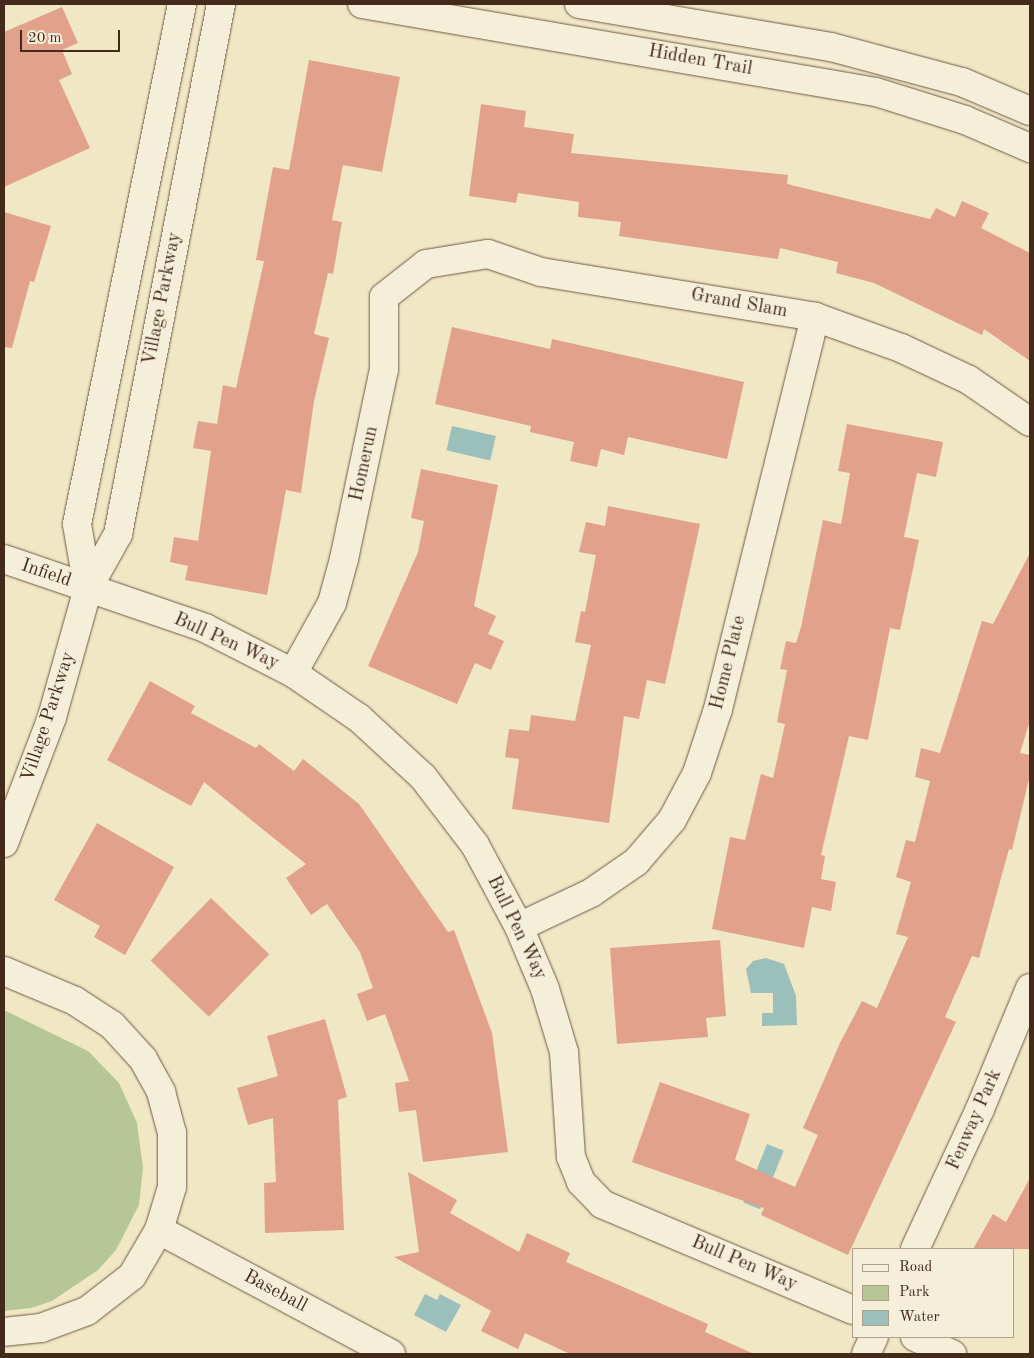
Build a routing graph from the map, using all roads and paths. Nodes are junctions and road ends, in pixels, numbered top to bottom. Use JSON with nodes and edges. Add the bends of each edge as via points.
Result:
{"nodes":[{"id":1,"x":182,"y":4,"type":"edge"},
{"id":2,"x":221,"y":4,"type":"edge"},
{"id":3,"x":362,"y":4,"type":"edge"},
{"id":4,"x":579,"y":4,"type":"edge"},
{"id":5,"x":1030,"y":111,"type":"edge"},
{"id":6,"x":1030,"y":148,"type":"edge"},
{"id":7,"x":426,"y":264,"type":"joint"},
{"id":8,"x":815,"y":317,"type":"junction"},
{"id":9,"x":1030,"y":422,"type":"edge"},
{"id":10,"x":4,"y":560,"type":"edge"},
{"id":11,"x":88,"y":588,"type":"junction"},
{"id":12,"x":293,"y":672,"type":"junction"},
{"id":13,"x":4,"y":843,"type":"edge"},
{"id":14,"x":519,"y":927,"type":"junction"},
{"id":15,"x":4,"y":971,"type":"edge"},
{"id":16,"x":1030,"y":988,"type":"edge"},
{"id":17,"x":159,"y":1230,"type":"junction"},
{"id":18,"x":915,"y":1248,"type":"edge"},
{"id":19,"x":852,"y":1310,"type":"edge"},
{"id":20,"x":4,"y":1332,"type":"edge"},
{"id":21,"x":874,"y":1338,"type":"edge"},
{"id":22,"x":917,"y":1338,"type":"edge"},
{"id":23,"x":391,"y":1354,"type":"edge"},
{"id":24,"x":866,"y":1354,"type":"edge"},
{"id":25,"x":952,"y":1354,"type":"edge"}],
"edges":[{"from":1,"to":11,"type":"street","name":"Village Parkway","via":[[77,524]]},
{"from":2,"to":11,"type":"street","name":"Village Parkway","via":[[118,534]]},
{"from":3,"to":6,"type":"street","name":"Hidden Trail","via":[[876,92],[965,120]]},
{"from":4,"to":5,"type":"street","name":"Hidden Trail","via":[[831,47],[962,82]]},
{"from":7,"to":8,"type":"street","name":"Grand Slam","via":[[488,254],[541,272]]},
{"from":7,"to":12,"type":"street","name":"Homerun","via":[[384,297],[384,370],[344,559],[332,603]]},
{"from":8,"to":9,"type":"street","name":"Grand Slam","via":[[901,348],[969,380]]},
{"from":8,"to":14,"type":"street","name":"Home Plate","via":[[718,709],[697,773],[672,820],[636,862],[591,893]]},
{"from":10,"to":11,"type":"street","name":"Infield"},
{"from":11,"to":12,"type":"street","name":"Bull Pen Way","via":[[204,628]]},
{"from":11,"to":13,"type":"street","name":"Village Parkway","via":[[52,717]]},
{"from":12,"to":14,"type":"street","name":"Bull Pen Way","via":[[359,718],[423,777],[475,845]]},
{"from":14,"to":19,"type":"street","name":"Bull Pen Way","via":[[545,990],[564,1052],[571,1157],[581,1182],[602,1204]]},
{"from":15,"to":17,"type":"street","via":[[75,1001],[112,1026],[143,1059],[161,1092],[172,1133],[172,1187]]},
{"from":16,"to":18,"type":"street","name":"Fenway Park","via":[[980,1109]]},
{"from":17,"to":20,"type":"street","via":[[132,1276],[87,1310],[41,1328]]},
{"from":17,"to":23,"type":"street","name":"Baseball"},
{"from":21,"to":24,"type":"street"},
{"from":22,"to":25,"type":"street"}]}
